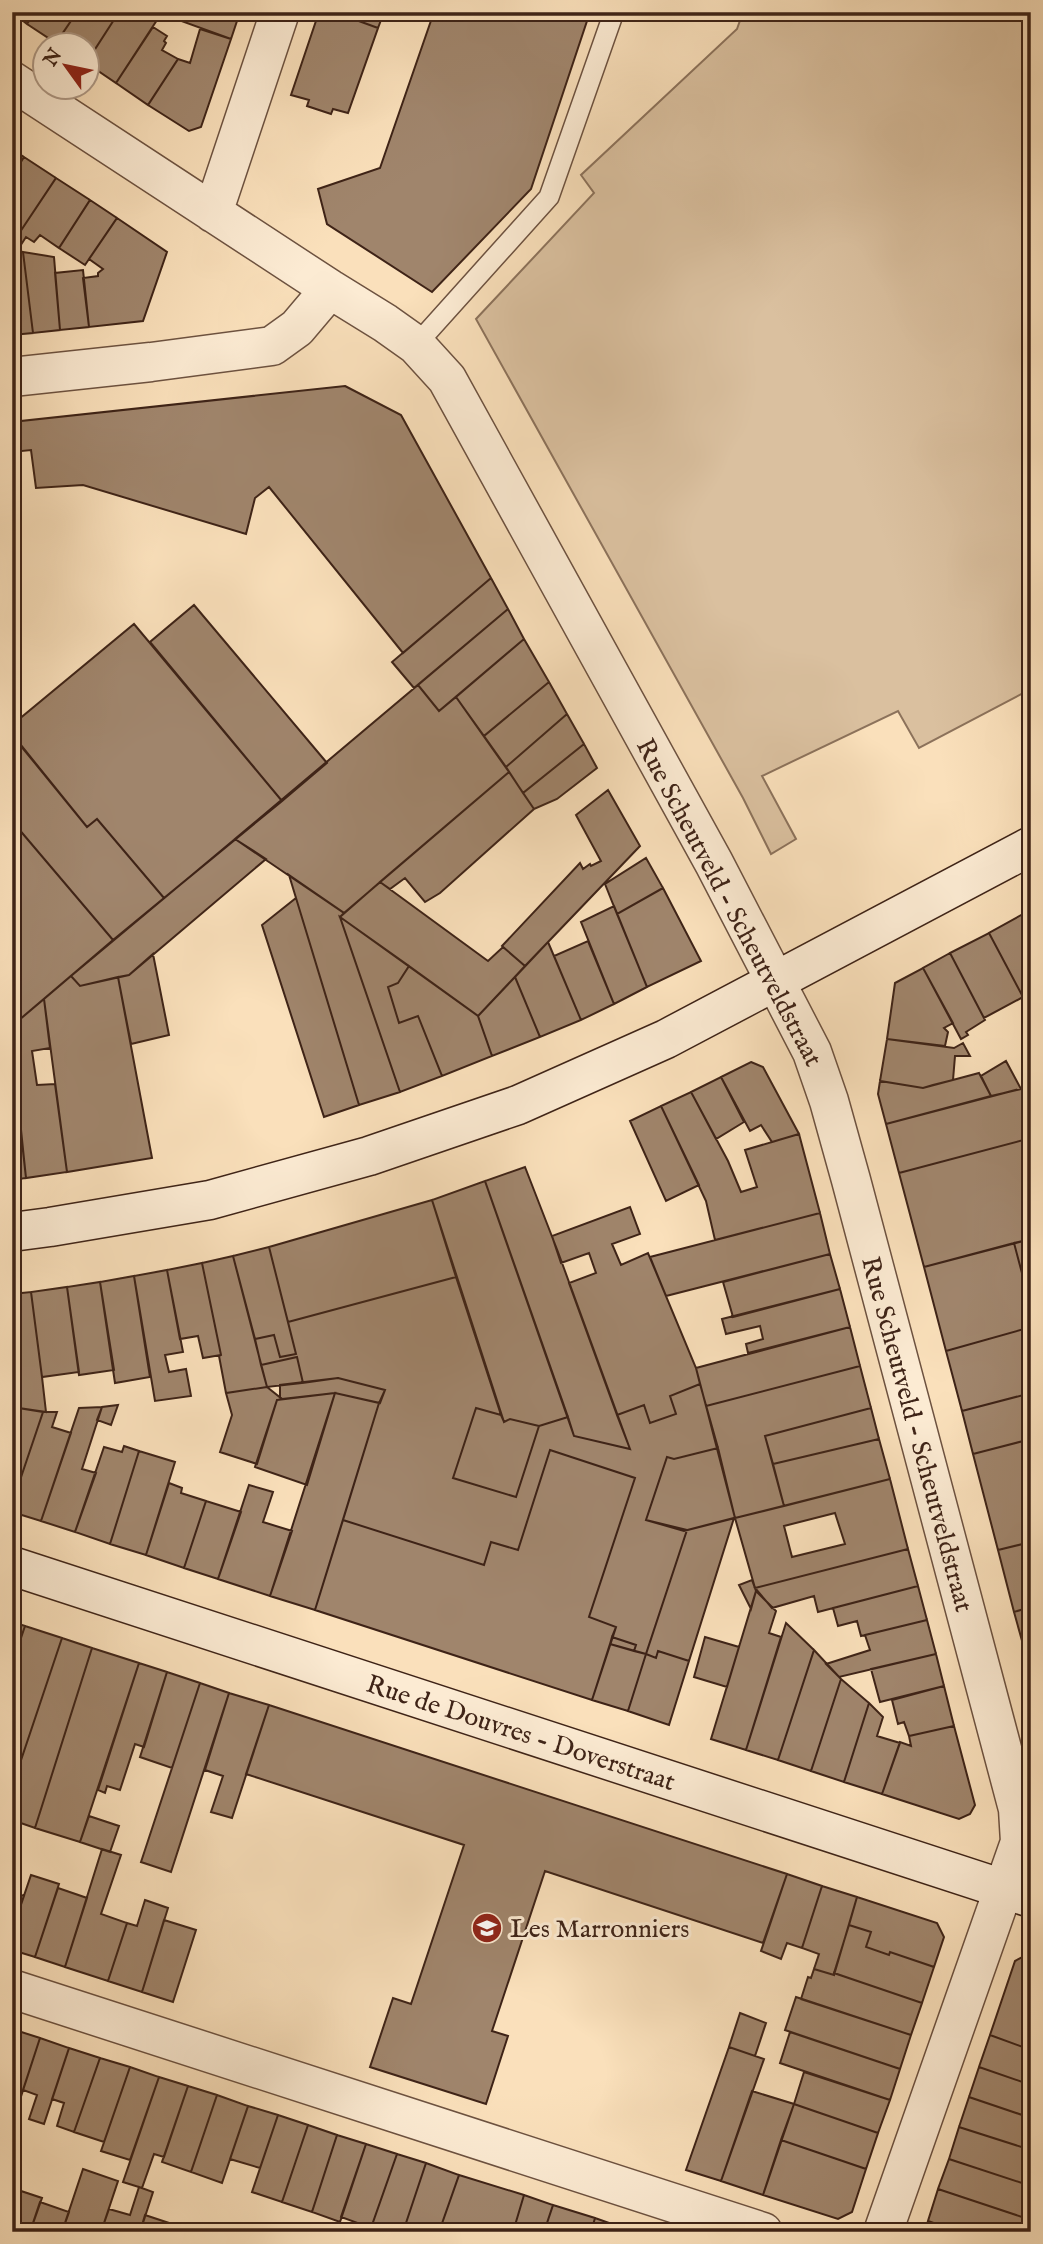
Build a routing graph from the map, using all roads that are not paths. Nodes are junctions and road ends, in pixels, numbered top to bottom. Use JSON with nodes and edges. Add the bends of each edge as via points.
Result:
{"nodes":[{"id":1,"x":280,"y":12,"type":"edge"},
{"id":2,"x":614,"y":12,"type":"edge"},
{"id":3,"x":12,"y":81,"type":"edge"},
{"id":4,"x":213,"y":213,"type":"junction"},
{"id":5,"x":330,"y":289,"type":"junction"},
{"id":6,"x":416,"y":345,"type":"junction"},
{"id":7,"x":12,"y":377,"type":"edge"},
{"id":8,"x":1031,"y":845,"type":"edge"},
{"id":9,"x":775,"y":981,"type":"junction"},
{"id":10,"x":12,"y":1232,"type":"edge"},
{"id":11,"x":12,"y":1566,"type":"edge"},
{"id":12,"x":1017,"y":1894,"type":"edge"},
{"id":13,"x":12,"y":1989,"type":"edge"},
{"id":14,"x":763,"y":2232,"type":"edge"},
{"id":15,"x":883,"y":2232,"type":"edge"}],
"edges":[{"from":1,"to":4,"type":"street"},
{"from":2,"to":6,"type":"lane","via":[[549,197]]},
{"from":3,"to":4,"type":"street","name":"Rue Scheutveld - Scheutveldstraat"},
{"from":4,"to":5,"type":"street","name":"Rue Scheutveld - Scheutveldstraat"},
{"from":5,"to":6,"type":"street","name":"Rue Scheutveld - Scheutveldstraat"},
{"from":5,"to":7,"type":"street","via":[[297,328],[272,346]]},
{"from":6,"to":9,"type":"street","name":"Rue Scheutveld - Scheutveldstraat","via":[[447,379]]},
{"from":8,"to":9,"type":"street"},
{"from":9,"to":10,"type":"street","via":[[666,1039],[532,1100],[369,1156],[210,1200]]},
{"from":9,"to":12,"type":"street","name":"Rue Scheutveld - Scheutveldstraat","via":[[812,1052],[830,1101],[1018,1809]]},
{"from":11,"to":12,"type":"street","name":"Rue de Douvres - Doverstraat"},
{"from":12,"to":15,"type":"street","name":"Rue Scheutveld - Scheutveldstraat"},
{"from":13,"to":14,"type":"street"}]}
